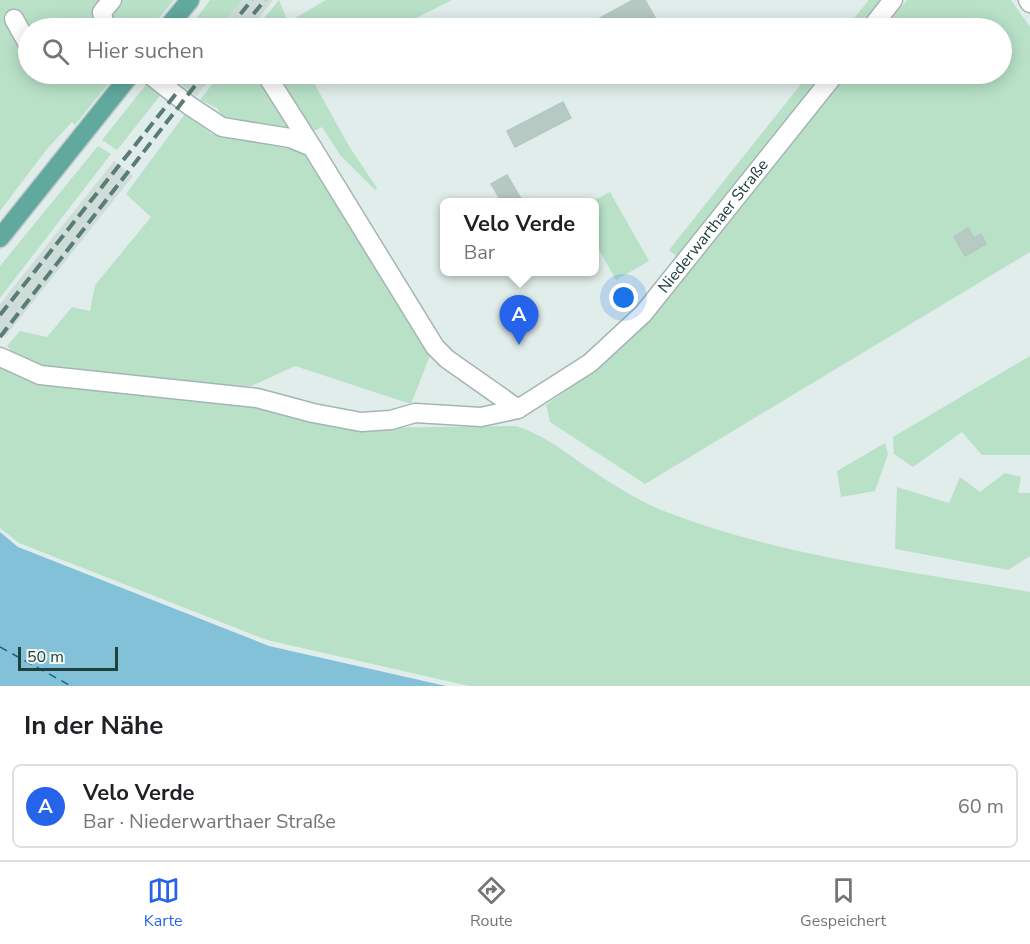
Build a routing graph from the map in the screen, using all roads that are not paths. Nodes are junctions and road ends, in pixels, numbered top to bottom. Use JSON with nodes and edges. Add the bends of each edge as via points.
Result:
{"nodes":[{"id":1,"x":112,"y":0,"type":"edge"},
{"id":2,"x":190,"y":0,"type":"edge"},
{"id":3,"x":893,"y":0,"type":"edge"},
{"id":4,"x":103,"y":18,"type":"edge"},
{"id":5,"x":175,"y":18,"type":"edge"},
{"id":6,"x":879,"y":18,"type":"edge"},
{"id":7,"x":14,"y":19,"type":"dead end"},
{"id":8,"x":18,"y":26,"type":"edge"},
{"id":9,"x":123,"y":84,"type":"edge"},
{"id":10,"x":163,"y":84,"type":"edge"},
{"id":11,"x":272,"y":84,"type":"edge"},
{"id":12,"x":827,"y":84,"type":"edge"},
{"id":13,"x":312,"y":147,"type":"junction"},
{"id":14,"x":0,"y":238,"type":"edge"},
{"id":15,"x":0,"y":357,"type":"edge"},
{"id":16,"x":518,"y":409,"type":"junction"}],
"edges":[{"from":1,"to":4,"type":"street","via":[[102,12]]},
{"from":2,"to":5,"type":"main road"},
{"from":3,"to":6,"type":"street"},
{"from":7,"to":8,"type":"street"},
{"from":9,"to":14,"type":"main road"},
{"from":10,"to":13,"type":"street","via":[[222,127],[290,138]]},
{"from":11,"to":13,"type":"street"},
{"from":12,"to":16,"type":"street","name":"Niederwarthaer Straße","via":[[643,314],[590,363]]},
{"from":13,"to":16,"type":"street","via":[[435,347]]},
{"from":15,"to":16,"type":"street","name":"Niederwarthaer Straße","via":[[40,375],[257,398],[361,422],[391,420],[415,412],[481,417]]}]}
